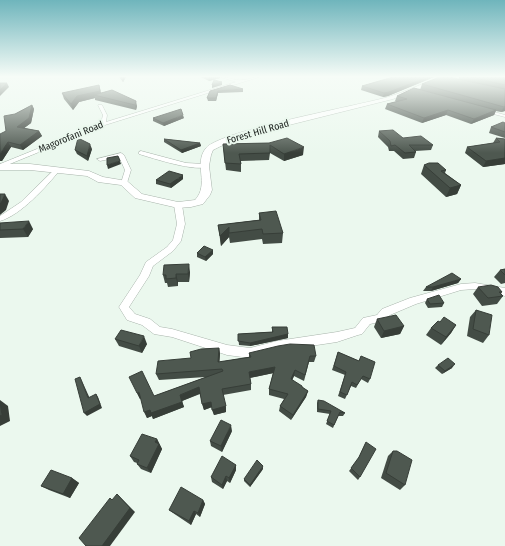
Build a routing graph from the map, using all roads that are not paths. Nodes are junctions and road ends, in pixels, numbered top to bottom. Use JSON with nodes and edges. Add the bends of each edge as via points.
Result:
{"nodes":[{"id":1,"x":174,"y":102,"type":"edge"},
{"id":2,"x":371,"y":102,"type":"edge"},
{"id":3,"x":100,"y":106,"type":"dead end"},
{"id":4,"x":479,"y":109,"type":"edge"},
{"id":5,"x":505,"y":116,"type":"edge"},
{"id":6,"x":103,"y":124,"type":"junction"},
{"id":7,"x":141,"y":153,"type":"dead end"},
{"id":8,"x":100,"y":159,"type":"dead end"},
{"id":9,"x":0,"y":166,"type":"edge"},
{"id":10,"x":204,"y":166,"type":"junction"},
{"id":11,"x":57,"y":170,"type":"junction"},
{"id":12,"x":124,"y":183,"type":"junction"},
{"id":13,"x":178,"y":205,"type":"junction"},
{"id":14,"x":0,"y":219,"type":"edge"},
{"id":15,"x":505,"y":292,"type":"edge"}],
"edges":[{"from":1,"to":6,"type":"street","name":"Magorofani Road"},
{"from":2,"to":10,"type":"street","name":"Forest Hill Road","via":[[233,137],[210,149]]},
{"from":3,"to":6,"type":"street","via":[[105,115]]},
{"from":4,"to":5,"type":"street"},
{"from":6,"to":9,"type":"street","name":"Magorofani Road"},
{"from":7,"to":10,"type":"street","via":[[186,165]]},
{"from":8,"to":12,"type":"street","via":[[121,155],[128,170]]},
{"from":9,"to":11,"type":"street"},
{"from":10,"to":13,"type":"street","name":"Forest Hill Road","via":[[205,195],[199,202]]},
{"from":11,"to":12,"type":"street","via":[[89,174],[101,180]]},
{"from":11,"to":14,"type":"street","via":[[35,194],[15,211]]},
{"from":12,"to":13,"type":"street","name":"Forest Hill Road","via":[[140,196]]},
{"from":13,"to":15,"type":"street","via":[[181,224],[177,241],[149,264],[124,307],[131,317],[146,322],[158,331],[227,350],[250,353],[277,346],[337,337],[358,331],[367,322],[413,301],[461,287],[475,286]]}]}
